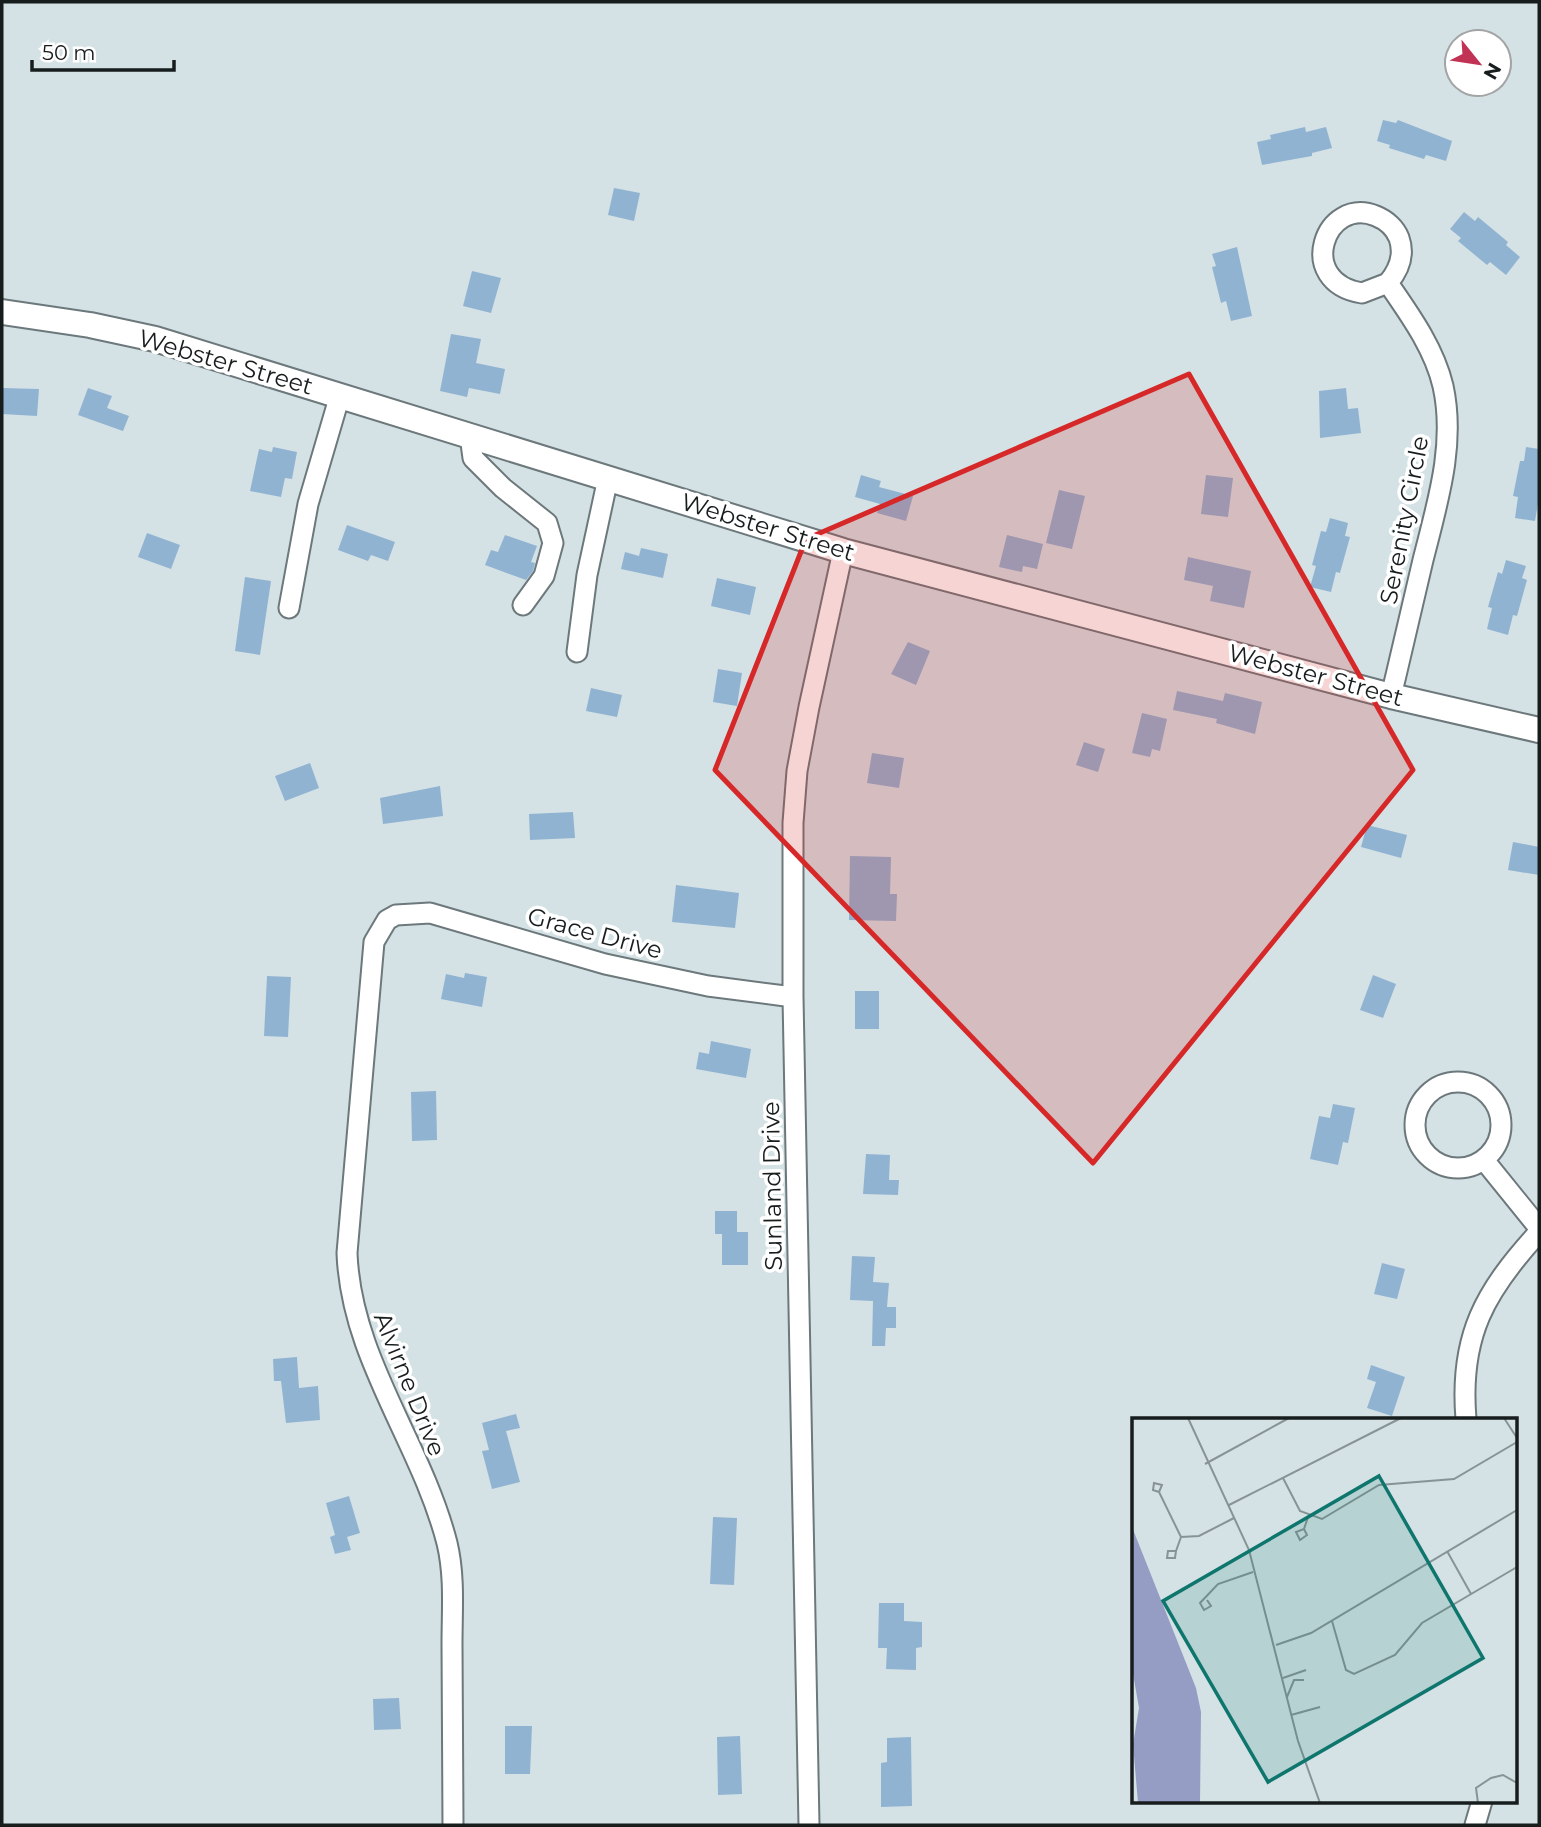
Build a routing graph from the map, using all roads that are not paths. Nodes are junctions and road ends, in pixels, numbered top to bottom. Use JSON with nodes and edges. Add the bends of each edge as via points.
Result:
{"nodes":[{"id":1,"x":1388,"y":283,"type":"junction"},
{"id":2,"x":2,"y":312,"type":"edge"},
{"id":3,"x":341,"y":395,"type":"junction"},
{"id":4,"x":470,"y":436,"type":"junction"},
{"id":5,"x":608,"y":478,"type":"junction"},
{"id":6,"x":844,"y":551,"type":"junction"},
{"id":7,"x":523,"y":605,"type":"dead end"},
{"id":8,"x":289,"y":608,"type":"dead end"},
{"id":9,"x":577,"y":653,"type":"dead end"},
{"id":10,"x":1391,"y":696,"type":"junction"},
{"id":11,"x":1539,"y":730,"type":"edge"},
{"id":12,"x":387,"y":920,"type":"joint"},
{"id":13,"x":793,"y":997,"type":"junction"},
{"id":14,"x":1484,"y":1160,"type":"junction"},
{"id":15,"x":1539,"y":1230,"type":"edge"},
{"id":16,"x":1466,"y":1418,"type":"edge"},
{"id":17,"x":1482,"y":1802,"type":"edge"},
{"id":18,"x":453,"y":1825,"type":"edge"},
{"id":19,"x":809,"y":1825,"type":"edge"},
{"id":20,"x":1475,"y":1825,"type":"edge"}],
"edges":[{"from":1,"to":1,"type":"street","via":[[1401,262],[1392,227],[1383,219],[1359,213],[1335,223],[1322,247],[1325,267],[1337,284],[1362,293]]},
{"from":1,"to":10,"type":"street","name":"Serenity Circle","via":[[1437,367],[1447,430],[1439,496]]},
{"from":2,"to":3,"type":"main road","name":"Webster Street","via":[[155,339]]},
{"from":3,"to":4,"type":"main road","name":"Webster Street"},
{"from":3,"to":8,"type":"street","via":[[308,504]]},
{"from":4,"to":5,"type":"main road","name":"Webster Street"},
{"from":4,"to":7,"type":"street","via":[[473,458],[547,523],[553,543],[544,576]]},
{"from":5,"to":6,"type":"main road","name":"Webster Street"},
{"from":5,"to":9,"type":"street","via":[[587,575]]},
{"from":6,"to":10,"type":"main road","name":"Webster Street"},
{"from":6,"to":13,"type":"street","name":"Sunland Drive","via":[[797,771]]},
{"from":10,"to":11,"type":"main road","name":"Webster Street"},
{"from":12,"to":13,"type":"street","name":"Grace Drive","via":[[404,913],[430,913],[606,964],[708,986]]},
{"from":12,"to":18,"type":"street","name":"Alvirne Drive","via":[[370,958],[348,1275],[355,1319],[441,1523],[451,1566]]},
{"from":13,"to":19,"type":"street","name":"Sunland Drive"},
{"from":14,"to":14,"type":"street","via":[[1457,1169],[1430,1158],[1415,1133],[1420,1104],[1429,1093],[1454,1081],[1482,1088],[1492,1097],[1499,1109],[1501,1130],[1494,1150]]},
{"from":14,"to":15,"type":"street"},
{"from":15,"to":16,"type":"street","via":[[1504,1270],[1481,1309],[1468,1353]]},
{"from":17,"to":20,"type":"street"}]}
